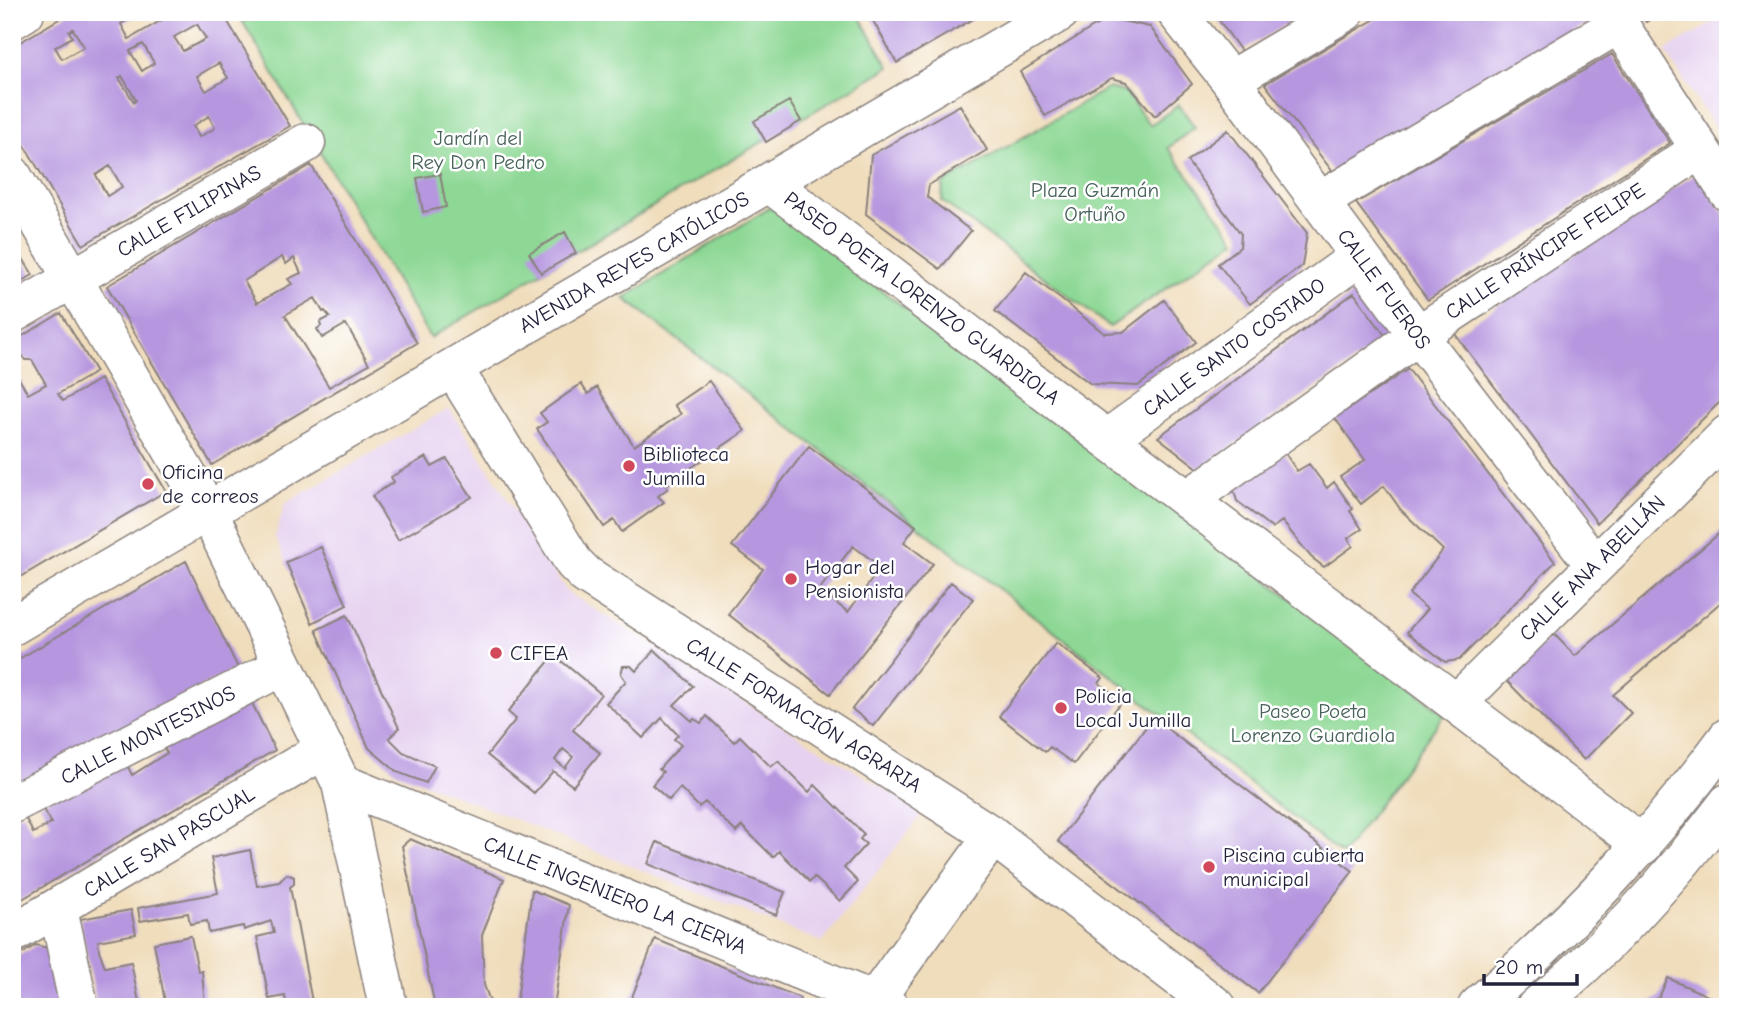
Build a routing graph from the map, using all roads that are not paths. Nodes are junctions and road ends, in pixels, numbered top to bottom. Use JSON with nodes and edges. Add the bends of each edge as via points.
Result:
{"nodes":[{"id":1,"x":25,"y":12,"type":"edge"},
{"id":2,"x":1060,"y":12,"type":"edge"},
{"id":3,"x":1176,"y":12,"type":"edge"},
{"id":4,"x":1345,"y":12,"type":"edge"},
{"id":5,"x":1615,"y":18,"type":"edge"},
{"id":6,"x":12,"y":20,"type":"edge"},
{"id":7,"x":1230,"y":80,"type":"junction"},
{"id":8,"x":306,"y":143,"type":"dead end"},
{"id":9,"x":1699,"y":150,"type":"junction"},
{"id":10,"x":12,"y":175,"type":"edge"},
{"id":11,"x":769,"y":183,"type":"junction"},
{"id":12,"x":1728,"y":192,"type":"edge"},
{"id":13,"x":1320,"y":201,"type":"junction"},
{"id":14,"x":1360,"y":256,"type":"junction"},
{"id":15,"x":72,"y":280,"type":"junction"},
{"id":16,"x":12,"y":314,"type":"edge"},
{"id":17,"x":1418,"y":335,"type":"junction"},
{"id":18,"x":453,"y":368,"type":"junction"},
{"id":19,"x":1728,"y":434,"type":"edge"},
{"id":20,"x":1108,"y":438,"type":"junction"},
{"id":21,"x":1187,"y":500,"type":"junction"},
{"id":22,"x":208,"y":510,"type":"junction"},
{"id":23,"x":1594,"y":564,"type":"junction"},
{"id":24,"x":12,"y":625,"type":"edge"},
{"id":25,"x":283,"y":666,"type":"junction"},
{"id":26,"x":1457,"y":703,"type":"junction"},
{"id":27,"x":1728,"y":737,"type":"edge"},
{"id":28,"x":325,"y":749,"type":"junction"},
{"id":29,"x":341,"y":783,"type":"junction"},
{"id":30,"x":1728,"y":803,"type":"edge"},
{"id":31,"x":12,"y":804,"type":"edge"},
{"id":32,"x":993,"y":836,"type":"junction"},
{"id":33,"x":1643,"y":845,"type":"junction"},
{"id":34,"x":58,"y":908,"type":"junction"},
{"id":35,"x":12,"y":934,"type":"edge"},
{"id":36,"x":881,"y":1004,"type":"edge"},
{"id":37,"x":79,"y":1007,"type":"edge"},
{"id":38,"x":388,"y":1007,"type":"edge"},
{"id":39,"x":1217,"y":1007,"type":"edge"},
{"id":40,"x":1477,"y":1007,"type":"edge"},
{"id":41,"x":1536,"y":1007,"type":"edge"}],
"edges":[{"from":1,"to":6,"type":"street"},
{"from":2,"to":11,"type":"street","name":"AVENIDA REYES CATÓLICOS"},
{"from":3,"to":7,"type":"street","name":"CALLE FUEROS"},
{"from":4,"to":7,"type":"street"},
{"from":5,"to":9,"type":"street"},
{"from":5,"to":13,"type":"street"},
{"from":7,"to":13,"type":"street","name":"CALLE FUEROS"},
{"from":8,"to":15,"type":"street","name":"CALLE FILIPINAS"},
{"from":9,"to":12,"type":"street"},
{"from":9,"to":17,"type":"street","name":"CALLE PRÍNCIPE FELIPE"},
{"from":10,"to":15,"type":"street"},
{"from":11,"to":18,"type":"street","name":"AVENIDA REYES CATÓLICOS"},
{"from":11,"to":20,"type":"street","name":"PASEO POETA LORENZO GUARDIOLA"},
{"from":13,"to":14,"type":"street","name":"CALLE FUEROS"},
{"from":14,"to":17,"type":"street","name":"CALLE FUEROS"},
{"from":14,"to":20,"type":"street","name":"CALLE SANTO COSTADO"},
{"from":15,"to":16,"type":"street","name":"CALLE FILIPINAS"},
{"from":15,"to":22,"type":"street"},
{"from":17,"to":21,"type":"street","name":"CALLE PRÍNCIPE FELIPE"},
{"from":17,"to":23,"type":"street","name":"CALLE FUEROS"},
{"from":18,"to":22,"type":"street","name":"AVENIDA REYES CATÓLICOS"},
{"from":18,"to":32,"type":"street","name":"CALLE FORMACIÓN AGRARIA","via":[[574,563],[586,575]]},
{"from":19,"to":23,"type":"street","name":"CALLE ANA ABELLÁN"},
{"from":20,"to":21,"type":"street","name":"PASEO POETA LORENZO GUARDIOLA"},
{"from":21,"to":26,"type":"street","name":"PASEO POETA LORENZO GUARDIOLA"},
{"from":22,"to":24,"type":"street","name":"AVENIDA REYES CATÓLICOS"},
{"from":22,"to":25,"type":"street"},
{"from":23,"to":26,"type":"street","name":"CALLE ANA ABELLÁN"},
{"from":25,"to":28,"type":"street"},
{"from":25,"to":31,"type":"street","name":"CALLE MONTESINOS"},
{"from":26,"to":33,"type":"street","name":"PASEO POETA LORENZO GUARDIOLA"},
{"from":27,"to":33,"type":"street"},
{"from":28,"to":29,"type":"street"},
{"from":28,"to":34,"type":"street","name":"CALLE SAN PASCUAL"},
{"from":29,"to":36,"type":"street","name":"CALLE INGENIERO LA CIERVA"},
{"from":29,"to":38,"type":"street"},
{"from":30,"to":41,"type":"street","via":[[1604,947]]},
{"from":32,"to":36,"type":"street"},
{"from":32,"to":39,"type":"street","name":"CALLE FORMACIÓN AGRARIA"},
{"from":33,"to":40,"type":"street","via":[[1568,925]]},
{"from":34,"to":35,"type":"street","name":"CALLE SAN PASCUAL"},
{"from":34,"to":37,"type":"street"}]}
